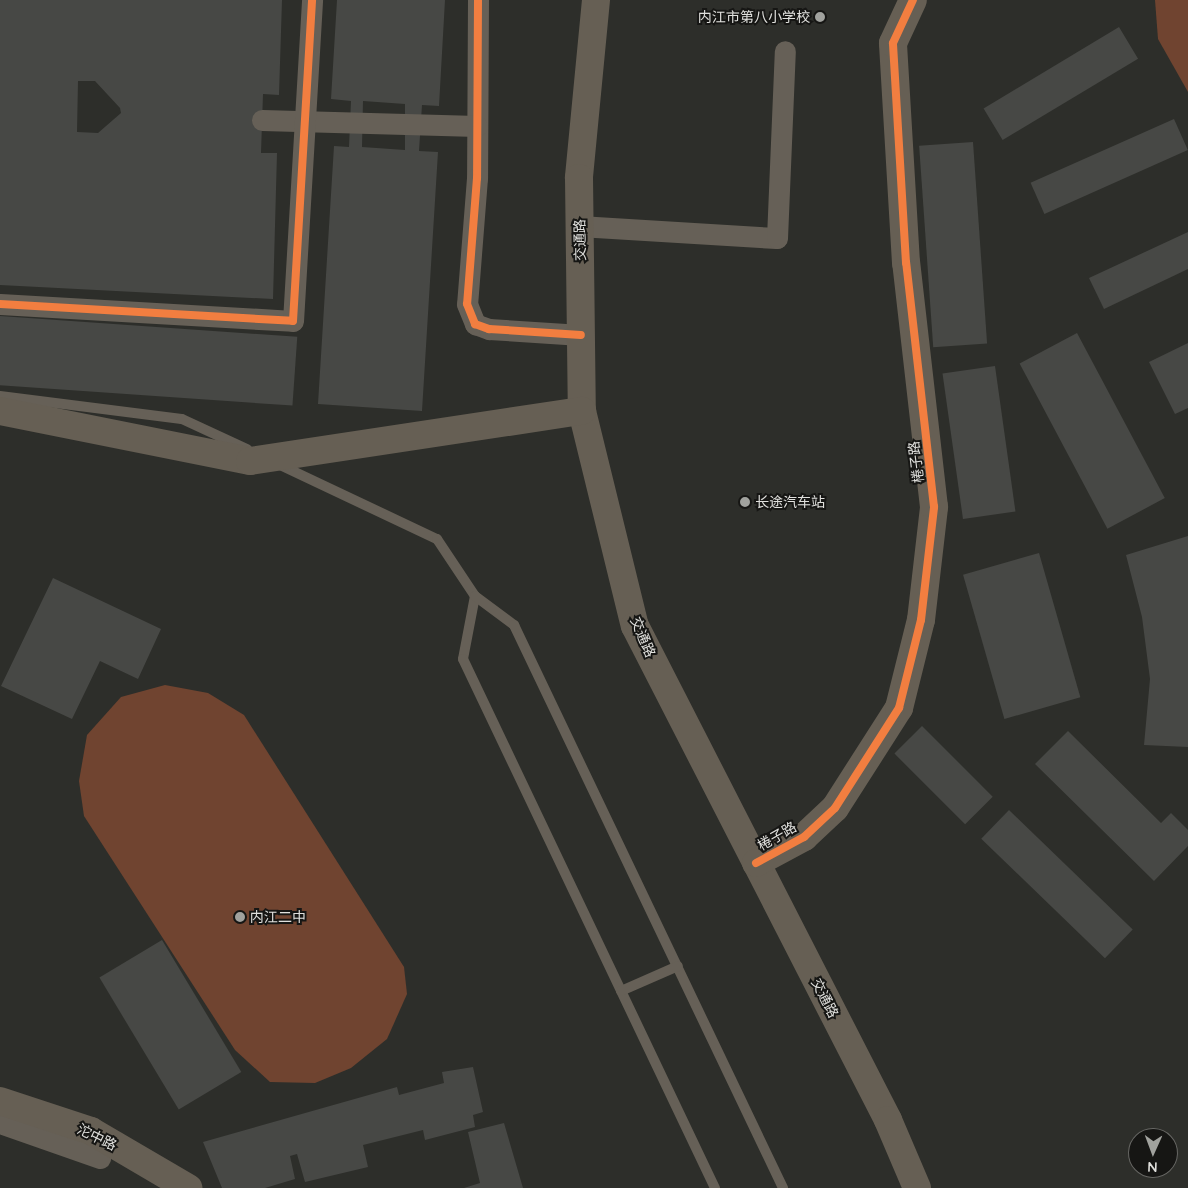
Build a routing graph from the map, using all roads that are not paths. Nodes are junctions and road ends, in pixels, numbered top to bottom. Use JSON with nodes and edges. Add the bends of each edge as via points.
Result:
{"nodes":[{"id":1,"x":312,"y":0,"type":"edge"},
{"id":2,"x":478,"y":0,"type":"edge"},
{"id":3,"x":596,"y":0,"type":"edge"},
{"id":4,"x":913,"y":0,"type":"edge"},
{"id":5,"x":785,"y":51,"type":"dead end"},
{"id":6,"x":262,"y":120,"type":"dead end"},
{"id":7,"x":306,"y":120,"type":"junction"},
{"id":8,"x":477,"y":126,"type":"junction"},
{"id":9,"x":579,"y":226,"type":"junction"},
{"id":10,"x":0,"y":304,"type":"edge"},
{"id":11,"x":581,"y":335,"type":"junction"},
{"id":12,"x":0,"y":396,"type":"edge"},
{"id":13,"x":0,"y":410,"type":"edge"},
{"id":14,"x":582,"y":411,"type":"junction"},
{"id":15,"x":475,"y":596,"type":"junction"},
{"id":16,"x":756,"y":863,"type":"junction"},
{"id":17,"x":678,"y":966,"type":"junction"},
{"id":18,"x":621,"y":991,"type":"junction"},
{"id":19,"x":0,"y":1101,"type":"edge"},
{"id":20,"x":0,"y":1123,"type":"edge"},
{"id":21,"x":100,"y":1158,"type":"dead end"},
{"id":22,"x":188,"y":1188,"type":"edge"},
{"id":23,"x":715,"y":1188,"type":"edge"},
{"id":24,"x":783,"y":1188,"type":"edge"},
{"id":25,"x":917,"y":1188,"type":"edge"}],
"edges":[{"from":1,"to":7,"type":"street"},
{"from":2,"to":8,"type":"street"},
{"from":3,"to":9,"type":"street","name":"交通路","via":[[579,178]]},
{"from":4,"to":16,"type":"street","name":"棬子路","via":[[893,43],[906,262],[934,507],[921,620],[899,708],[835,808],[804,837]]},
{"from":5,"to":9,"type":"street","via":[[777,238]]},
{"from":6,"to":7,"type":"street"},
{"from":7,"to":8,"type":"street"},
{"from":7,"to":10,"type":"street","via":[[293,321],[84,299]]},
{"from":8,"to":11,"type":"street","via":[[477,178],[467,304],[475,324],[489,329]]},
{"from":9,"to":11,"type":"street","name":"交通路"},
{"from":11,"to":14,"type":"street","name":"交通路"},
{"from":12,"to":15,"type":"lane","via":[[182,419],[437,539]]},
{"from":13,"to":14,"type":"street","bridge":true,"via":[[250,461]]},
{"from":14,"to":16,"type":"street","name":"交通路","via":[[635,626]]},
{"from":15,"to":17,"type":"lane","via":[[514,625]]},
{"from":15,"to":18,"type":"lane","via":[[462,659]]},
{"from":16,"to":25,"type":"street","name":"交通路","via":[[888,1120]]},
{"from":17,"to":18,"type":"lane"},
{"from":17,"to":24,"type":"lane"},
{"from":18,"to":23,"type":"lane"},
{"from":19,"to":22,"type":"street","name":"沱中路","via":[[91,1131]]},
{"from":20,"to":21,"type":"street"}]}
